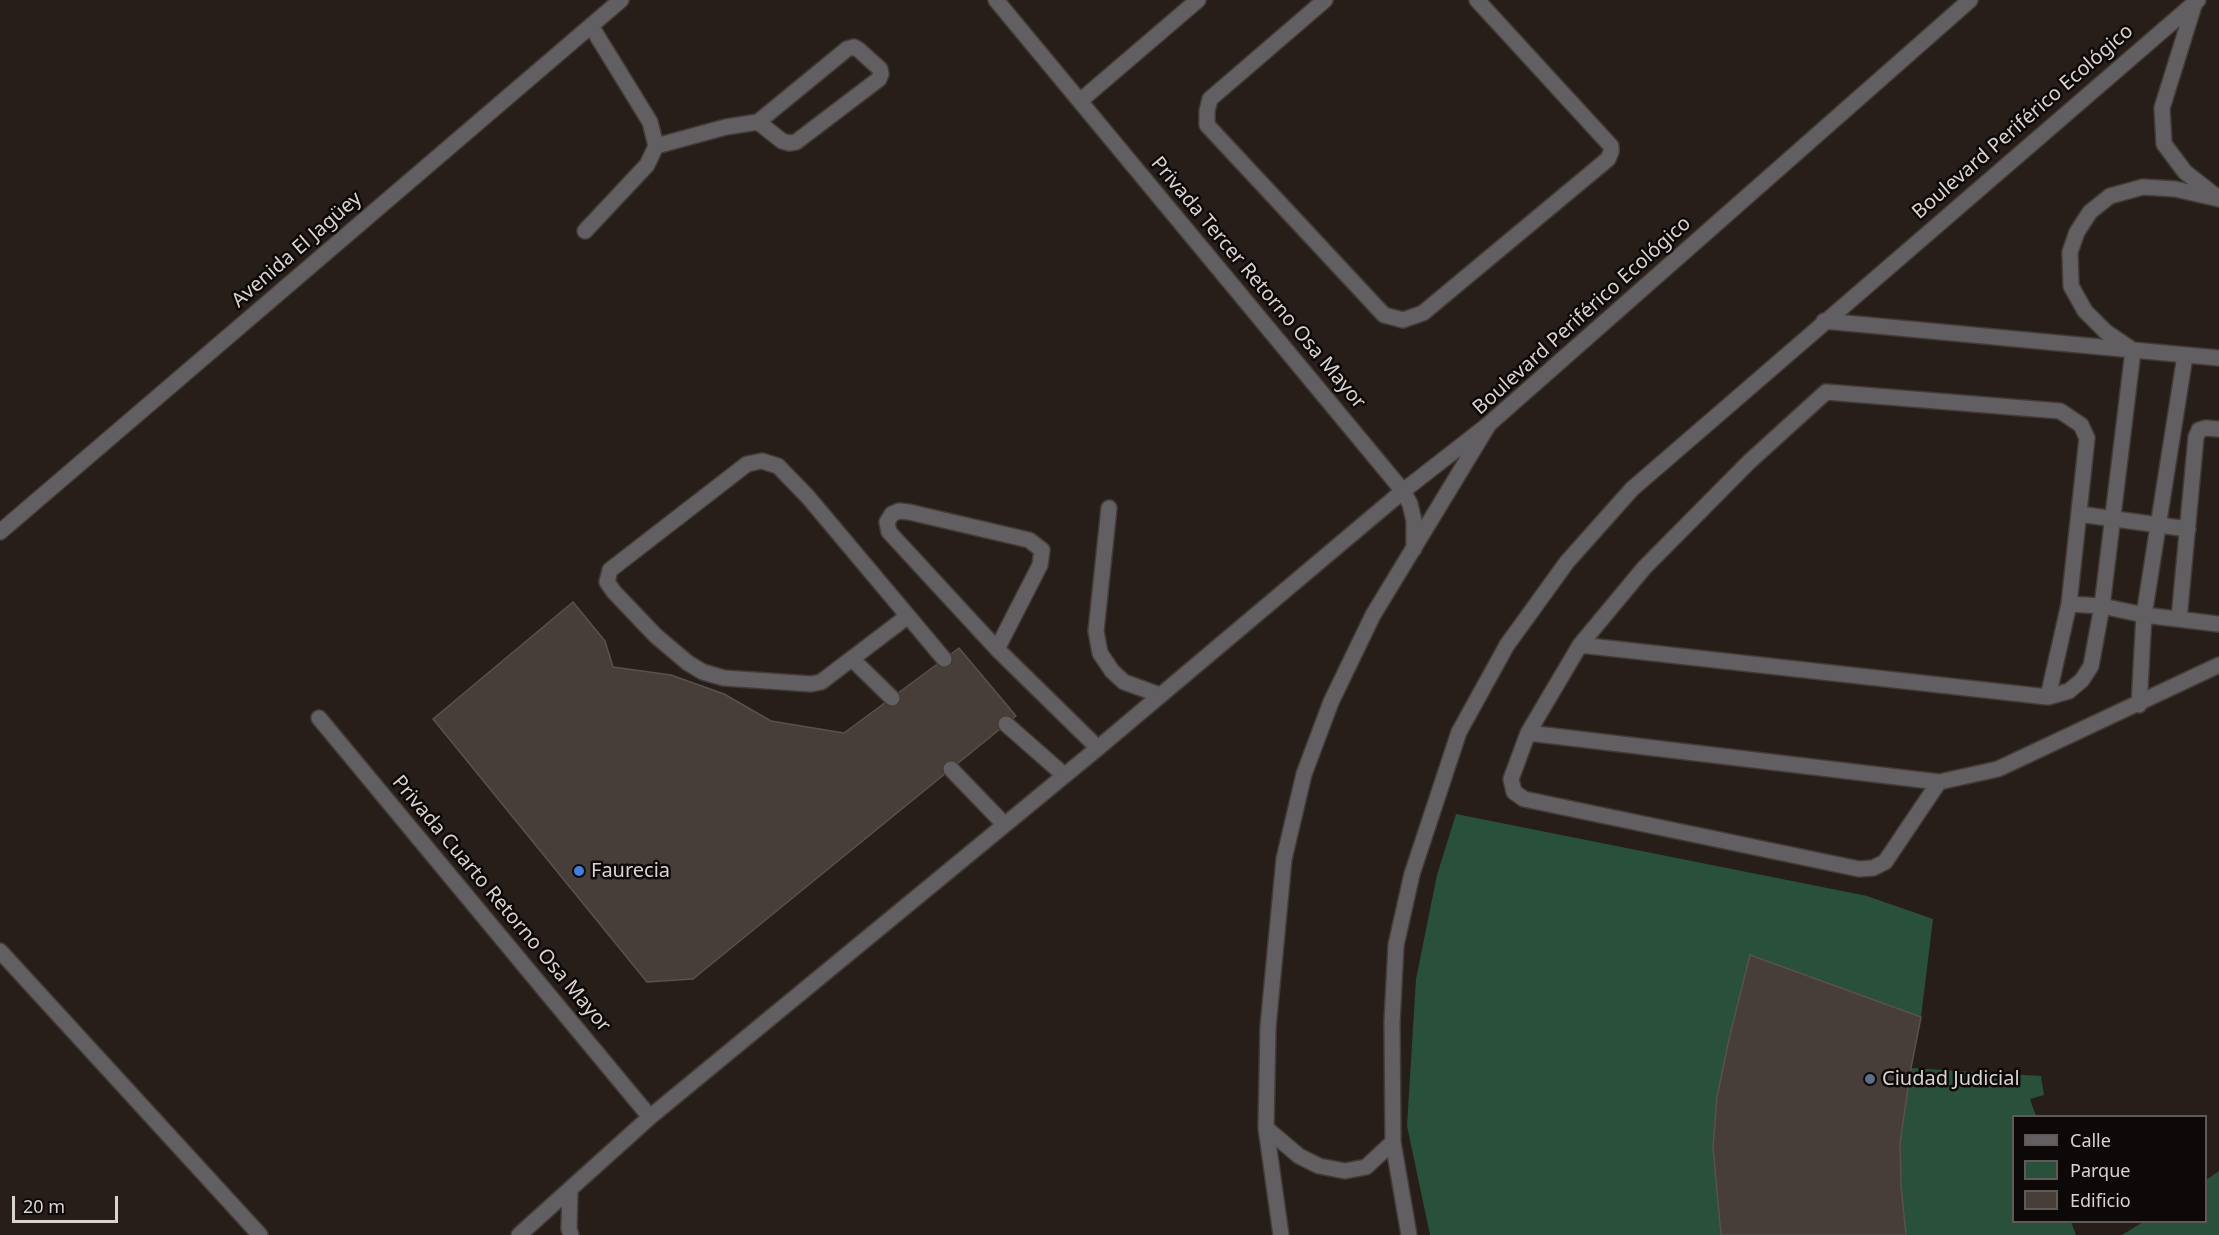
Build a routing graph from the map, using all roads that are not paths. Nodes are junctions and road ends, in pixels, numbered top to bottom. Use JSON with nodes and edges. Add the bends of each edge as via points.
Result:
{"nodes":[{"id":1,"x":621,"y":0,"type":"edge"},
{"id":2,"x":996,"y":0,"type":"edge"},
{"id":3,"x":1198,"y":0,"type":"edge"},
{"id":4,"x":1325,"y":0,"type":"edge"},
{"id":5,"x":1477,"y":0,"type":"edge"},
{"id":6,"x":1970,"y":0,"type":"edge"},
{"id":7,"x":2197,"y":1,"type":"edge"},
{"id":8,"x":591,"y":26,"type":"junction"},
{"id":9,"x":1080,"y":101,"type":"junction"},
{"id":10,"x":758,"y":122,"type":"junction"},
{"id":11,"x":656,"y":146,"type":"junction"},
{"id":12,"x":2219,"y":199,"type":"edge"},
{"id":13,"x":585,"y":231,"type":"dead end"},
{"id":14,"x":1824,"y":321,"type":"junction"},
{"id":15,"x":2133,"y":351,"type":"junction"},
{"id":16,"x":2185,"y":356,"type":"junction"},
{"id":17,"x":2218,"y":358,"type":"edge"},
{"id":18,"x":1489,"y":424,"type":"junction"},
{"id":19,"x":2219,"y":429,"type":"edge"},
{"id":20,"x":1403,"y":491,"type":"junction"},
{"id":21,"x":1109,"y":508,"type":"dead end"},
{"id":22,"x":2079,"y":514,"type":"junction"},
{"id":23,"x":2113,"y":518,"type":"junction"},
{"id":24,"x":2158,"y":525,"type":"junction"},
{"id":25,"x":2188,"y":529,"type":"junction"},
{"id":26,"x":0,"y":532,"type":"edge"},
{"id":27,"x":1414,"y":549,"type":"junction"},
{"id":28,"x":2069,"y":604,"type":"junction"},
{"id":29,"x":2102,"y":606,"type":"junction"},
{"id":30,"x":2144,"y":615,"type":"junction"},
{"id":31,"x":908,"y":616,"type":"junction"},
{"id":32,"x":2179,"y":619,"type":"junction"},
{"id":33,"x":2219,"y":624,"type":"edge"},
{"id":34,"x":1580,"y":645,"type":"junction"},
{"id":35,"x":997,"y":649,"type":"junction"},
{"id":36,"x":852,"y":659,"type":"junction"},
{"id":37,"x":944,"y":659,"type":"dead end"},
{"id":38,"x":2219,"y":665,"type":"edge"},
{"id":39,"x":1160,"y":695,"type":"junction"},
{"id":40,"x":2048,"y":697,"type":"junction"},
{"id":41,"x":892,"y":698,"type":"dead end"},
{"id":42,"x":2139,"y":705,"type":"junction"},
{"id":43,"x":319,"y":718,"type":"dead end"},
{"id":44,"x":1006,"y":724,"type":"dead end"},
{"id":45,"x":1528,"y":732,"type":"junction"},
{"id":46,"x":1098,"y":748,"type":"junction"},
{"id":47,"x":951,"y":769,"type":"dead end"},
{"id":48,"x":1064,"y":775,"type":"junction"},
{"id":49,"x":1939,"y":782,"type":"junction"},
{"id":50,"x":1004,"y":824,"type":"junction"},
{"id":51,"x":0,"y":951,"type":"edge"},
{"id":52,"x":650,"y":1117,"type":"junction"},
{"id":53,"x":1266,"y":1128,"type":"junction"},
{"id":54,"x":1394,"y":1142,"type":"junction"},
{"id":55,"x":570,"y":1190,"type":"junction"},
{"id":56,"x":260,"y":1235,"type":"edge"},
{"id":57,"x":519,"y":1235,"type":"edge"},
{"id":58,"x":571,"y":1235,"type":"edge"},
{"id":59,"x":1281,"y":1235,"type":"edge"},
{"id":60,"x":1409,"y":1235,"type":"edge"}],
"edges":[{"from":1,"to":8,"type":"street","name":"Avenida El Jagüey"},
{"from":2,"to":9,"type":"street","name":"Privada Tercer Retorno Osa Mayor"},
{"from":3,"to":9,"type":"street"},
{"from":4,"to":5,"type":"street","via":[[1210,99],[1207,125],[1384,315],[1403,320],[1424,313],[1611,153],[1611,146]]},
{"from":6,"to":18,"type":"street","name":"Boulevard Periférico Ecológico"},
{"from":7,"to":12,"type":"street","name":"Boulevard Periférico Ecológico","via":[[2162,108],[2164,144],[2185,172]]},
{"from":7,"to":14,"type":"street","name":"Boulevard Periférico Ecológico"},
{"from":8,"to":11,"type":"street","via":[[650,122]]},
{"from":8,"to":26,"type":"street","name":"Avenida El Jagüey"},
{"from":9,"to":20,"type":"street","name":"Privada Tercer Retorno Osa Mayor"},
{"from":10,"to":10,"type":"street","via":[[847,49],[859,50],[880,69],[879,79],[796,142],[782,141]]},
{"from":10,"to":11,"type":"street"},
{"from":11,"to":13,"type":"street","via":[[647,165]]},
{"from":12,"to":15,"type":"street","via":[[2175,189],[2143,187],[2110,196],[2090,212],[2077,232],[2070,252],[2071,286],[2085,311]]},
{"from":14,"to":15,"type":"street"},
{"from":14,"to":54,"type":"street","name":"Boulevard Periférico Ecológico","via":[[1632,489],[1567,562],[1514,636],[1459,732],[1412,874],[1396,945],[1392,1022]]},
{"from":15,"to":16,"type":"street"},
{"from":15,"to":23,"type":"street"},
{"from":16,"to":17,"type":"street"},
{"from":16,"to":24,"type":"street"},
{"from":18,"to":20,"type":"street"},
{"from":18,"to":27,"type":"street","name":"Boulevard Periférico Ecológico"},
{"from":19,"to":25,"type":"street","via":[[2199,430],[2196,437]]},
{"from":20,"to":27,"type":"street","name":"Privada Tercer Retorno Osa Mayor","via":[[1414,521]]},
{"from":20,"to":39,"type":"street"},
{"from":21,"to":39,"type":"street","via":[[1096,632],[1101,653],[1124,682]]},
{"from":22,"to":23,"type":"street"},
{"from":22,"to":28,"type":"street"},
{"from":22,"to":34,"type":"street","via":[[2087,438],[2080,425],[2060,411],[1826,392],[1749,462],[1644,568]]},
{"from":23,"to":24,"type":"street"},
{"from":23,"to":29,"type":"street"},
{"from":24,"to":25,"type":"street"},
{"from":24,"to":30,"type":"street"},
{"from":25,"to":32,"type":"street"},
{"from":27,"to":53,"type":"street","name":"Boulevard Periférico Ecológico","via":[[1373,615],[1330,702],[1304,774],[1283,870],[1268,1027]]},
{"from":28,"to":29,"type":"street"},
{"from":28,"to":40,"type":"street"},
{"from":29,"to":30,"type":"street"},
{"from":29,"to":40,"type":"street","via":[[2091,666],[2069,691]]},
{"from":30,"to":32,"type":"street"},
{"from":30,"to":42,"type":"street"},
{"from":31,"to":36,"type":"street"},
{"from":31,"to":36,"type":"street","via":[[808,497],[778,466],[762,461],[747,464],[610,570],[607,582],[615,592],[656,636],[704,672],[724,678],[811,684],[828,678]]},
{"from":31,"to":37,"type":"street"},
{"from":32,"to":33,"type":"street"},
{"from":34,"to":40,"type":"street"},
{"from":34,"to":45,"type":"street"},
{"from":35,"to":35,"type":"street","via":[[1040,565],[1042,550],[1029,540],[909,512],[892,514],[887,522],[889,532]]},
{"from":35,"to":46,"type":"street"},
{"from":36,"to":41,"type":"street"},
{"from":38,"to":42,"type":"street"},
{"from":39,"to":46,"type":"street"},
{"from":42,"to":49,"type":"street","via":[[1998,769]]},
{"from":43,"to":52,"type":"street","name":"Privada Cuarto Retorno Osa Mayor"},
{"from":44,"to":48,"type":"street"},
{"from":45,"to":49,"type":"street"},
{"from":45,"to":49,"type":"street","via":[[1511,779],[1514,792],[1524,799],[1859,869],[1885,862]]},
{"from":46,"to":48,"type":"street"},
{"from":47,"to":50,"type":"street"},
{"from":48,"to":50,"type":"street"},
{"from":50,"to":52,"type":"street"},
{"from":51,"to":56,"type":"street"},
{"from":52,"to":55,"type":"street"},
{"from":53,"to":54,"type":"street","via":[[1299,1156],[1345,1172],[1366,1167]]},
{"from":53,"to":59,"type":"street","name":"Boulevard Periférico Ecológico"},
{"from":54,"to":60,"type":"street","name":"Boulevard Periférico Ecológico"},
{"from":55,"to":57,"type":"street"},
{"from":55,"to":58,"type":"street"}]}
